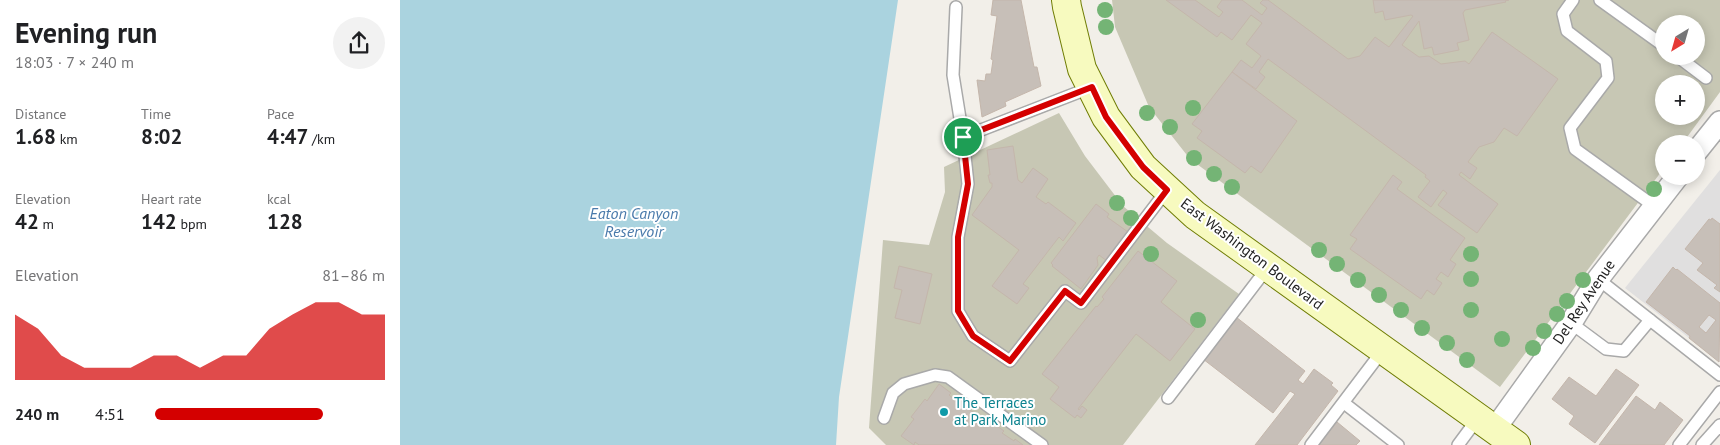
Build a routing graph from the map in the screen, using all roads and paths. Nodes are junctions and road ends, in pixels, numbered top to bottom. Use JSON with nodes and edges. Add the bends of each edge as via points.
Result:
{"nodes":[{"id":1,"x":1066,"y":0,"type":"edge"},
{"id":2,"x":1573,"y":0,"type":"edge"},
{"id":3,"x":1600,"y":0,"type":"edge"},
{"id":4,"x":956,"y":7,"type":"dead end"},
{"id":5,"x":1655,"y":40,"type":"edge"},
{"id":6,"x":1689,"y":65,"type":"edge"},
{"id":7,"x":1706,"y":78,"type":"dead end"},
{"id":8,"x":1092,"y":87,"type":"junction"},
{"id":9,"x":1720,"y":122,"type":"edge"},
{"id":10,"x":963,"y":137,"type":"junction"},
{"id":11,"x":1705,"y":141,"type":"edge"},
{"id":12,"x":1671,"y":185,"type":"edge"},
{"id":13,"x":1167,"y":190,"type":"junction"},
{"id":14,"x":1654,"y":206,"type":"junction"},
{"id":15,"x":1268,"y":268,"type":"junction"},
{"id":16,"x":1598,"y":279,"type":"junction"},
{"id":17,"x":1650,"y":320,"type":"junction"},
{"id":18,"x":1571,"y":323,"type":"junction"},
{"id":19,"x":1383,"y":350,"type":"junction"},
{"id":20,"x":1720,"y":375,"type":"edge"},
{"id":21,"x":1720,"y":392,"type":"edge"},
{"id":22,"x":1168,"y":398,"type":"dead end"},
{"id":23,"x":1344,"y":403,"type":"junction"},
{"id":24,"x":884,"y":418,"type":"dead end"},
{"id":25,"x":1720,"y":425,"type":"edge"},
{"id":26,"x":1496,"y":434,"type":"edge"},
{"id":27,"x":1042,"y":445,"type":"edge"},
{"id":28,"x":1311,"y":445,"type":"edge"},
{"id":29,"x":1398,"y":445,"type":"edge"},
{"id":30,"x":1458,"y":445,"type":"edge"},
{"id":31,"x":1679,"y":445,"type":"edge"},
{"id":32,"x":1702,"y":445,"type":"edge"}],
"edges":[{"from":1,"to":8,"type":"main road","name":"East Washington Boulevard","via":[[1082,69]]},
{"from":2,"to":14,"type":"lane","via":[[1563,14],[1567,32],[1606,61],[1608,78],[1570,128],[1575,149]]},
{"from":3,"to":5,"type":"lane"},
{"from":4,"to":10,"type":"lane","via":[[953,75]]},
{"from":6,"to":7,"type":"lane"},
{"from":8,"to":10,"type":"lane"},
{"from":8,"to":13,"type":"main road","name":"East Washington Boulevard","via":[[1106,117],[1143,167]]},
{"from":9,"to":11,"type":"street"},
{"from":10,"to":13,"type":"lane","via":[[968,184],[958,237],[958,311],[973,336],[1010,361],[1065,291],[1081,303]]},
{"from":12,"to":14,"type":"street","name":"Del Rey Avenue"},
{"from":13,"to":15,"type":"main road","name":"East Washington Boulevard","via":[[1195,215]]},
{"from":14,"to":16,"type":"street","name":"Del Rey Avenue"},
{"from":15,"to":19,"type":"main road","name":"East Washington Boulevard"},
{"from":15,"to":22,"type":"lane"},
{"from":16,"to":17,"type":"lane"},
{"from":16,"to":18,"type":"street","name":"Del Rey Avenue"},
{"from":17,"to":18,"type":"lane","via":[[1624,351],[1606,349]]},
{"from":17,"to":20,"type":"lane"},
{"from":18,"to":26,"type":"street","name":"Del Rey Avenue"},
{"from":19,"to":23,"type":"lane"},
{"from":19,"to":26,"type":"main road","name":"East Washington Boulevard"},
{"from":21,"to":31,"type":"lane"},
{"from":23,"to":28,"type":"lane"},
{"from":23,"to":29,"type":"lane"},
{"from":24,"to":27,"type":"lane","via":[[893,393],[904,384],[935,376],[948,377]]},
{"from":25,"to":32,"type":"lane"},
{"from":26,"to":30,"type":"lane"}]}
